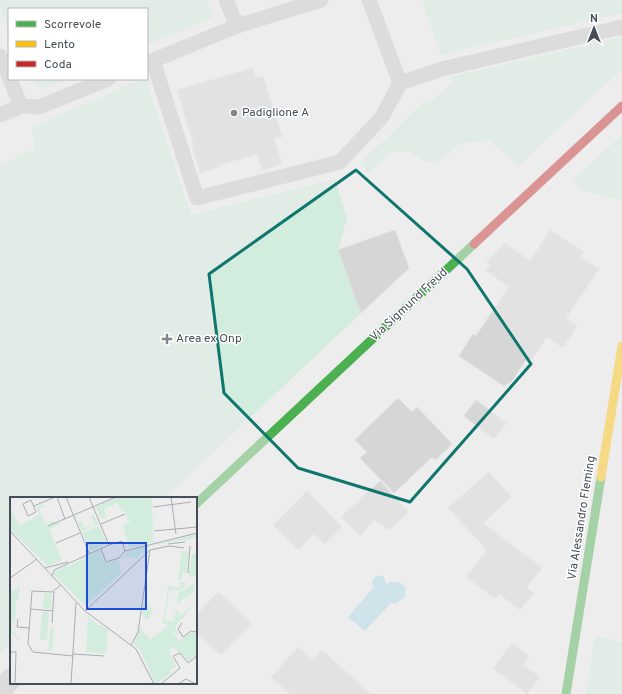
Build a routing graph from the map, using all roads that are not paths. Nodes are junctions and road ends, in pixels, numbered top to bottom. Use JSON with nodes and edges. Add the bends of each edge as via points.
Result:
{"nodes":[{"id":1,"x":226,"y":0,"type":"edge"},
{"id":2,"x":321,"y":0,"type":"edge"},
{"id":3,"x":369,"y":0,"type":"edge"},
{"id":4,"x":237,"y":26,"type":"junction"},
{"id":5,"x":622,"y":27,"type":"edge"},
{"id":6,"x":0,"y":56,"type":"edge"},
{"id":7,"x":150,"y":62,"type":"edge"},
{"id":8,"x":8,"y":76,"type":"edge"},
{"id":9,"x":10,"y":80,"type":"edge"},
{"id":10,"x":106,"y":80,"type":"edge"},
{"id":11,"x":400,"y":83,"type":"junction"},
{"id":12,"x":21,"y":106,"type":"junction"},
{"id":13,"x":622,"y":106,"type":"edge"},
{"id":14,"x":0,"y":115,"type":"edge"},
{"id":15,"x":622,"y":346,"type":"edge"},
{"id":16,"x":197,"y":503,"type":"edge"},
{"id":17,"x":10,"y":680,"type":"edge"},
{"id":18,"x":0,"y":690,"type":"edge"},
{"id":19,"x":566,"y":694,"type":"edge"}],
"edges":[{"from":1,"to":4,"type":"lane"},
{"from":2,"to":4,"type":"lane"},
{"from":3,"to":11,"type":"lane"},
{"from":4,"to":7,"type":"lane"},
{"from":5,"to":11,"type":"lane","via":[[442,69]]},
{"from":6,"to":8,"type":"lane"},
{"from":7,"to":11,"type":"lane","via":[[197,198],[340,162],[382,117]]},
{"from":9,"to":12,"type":"lane"},
{"from":10,"to":12,"type":"lane","via":[[39,107]]},
{"from":12,"to":14,"type":"lane"},
{"from":13,"to":16,"type":"street","name":"Via Sigmund Freud"},
{"from":15,"to":19,"type":"street","name":"Via Alessandro Fleming"},
{"from":17,"to":18,"type":"street"}]}
